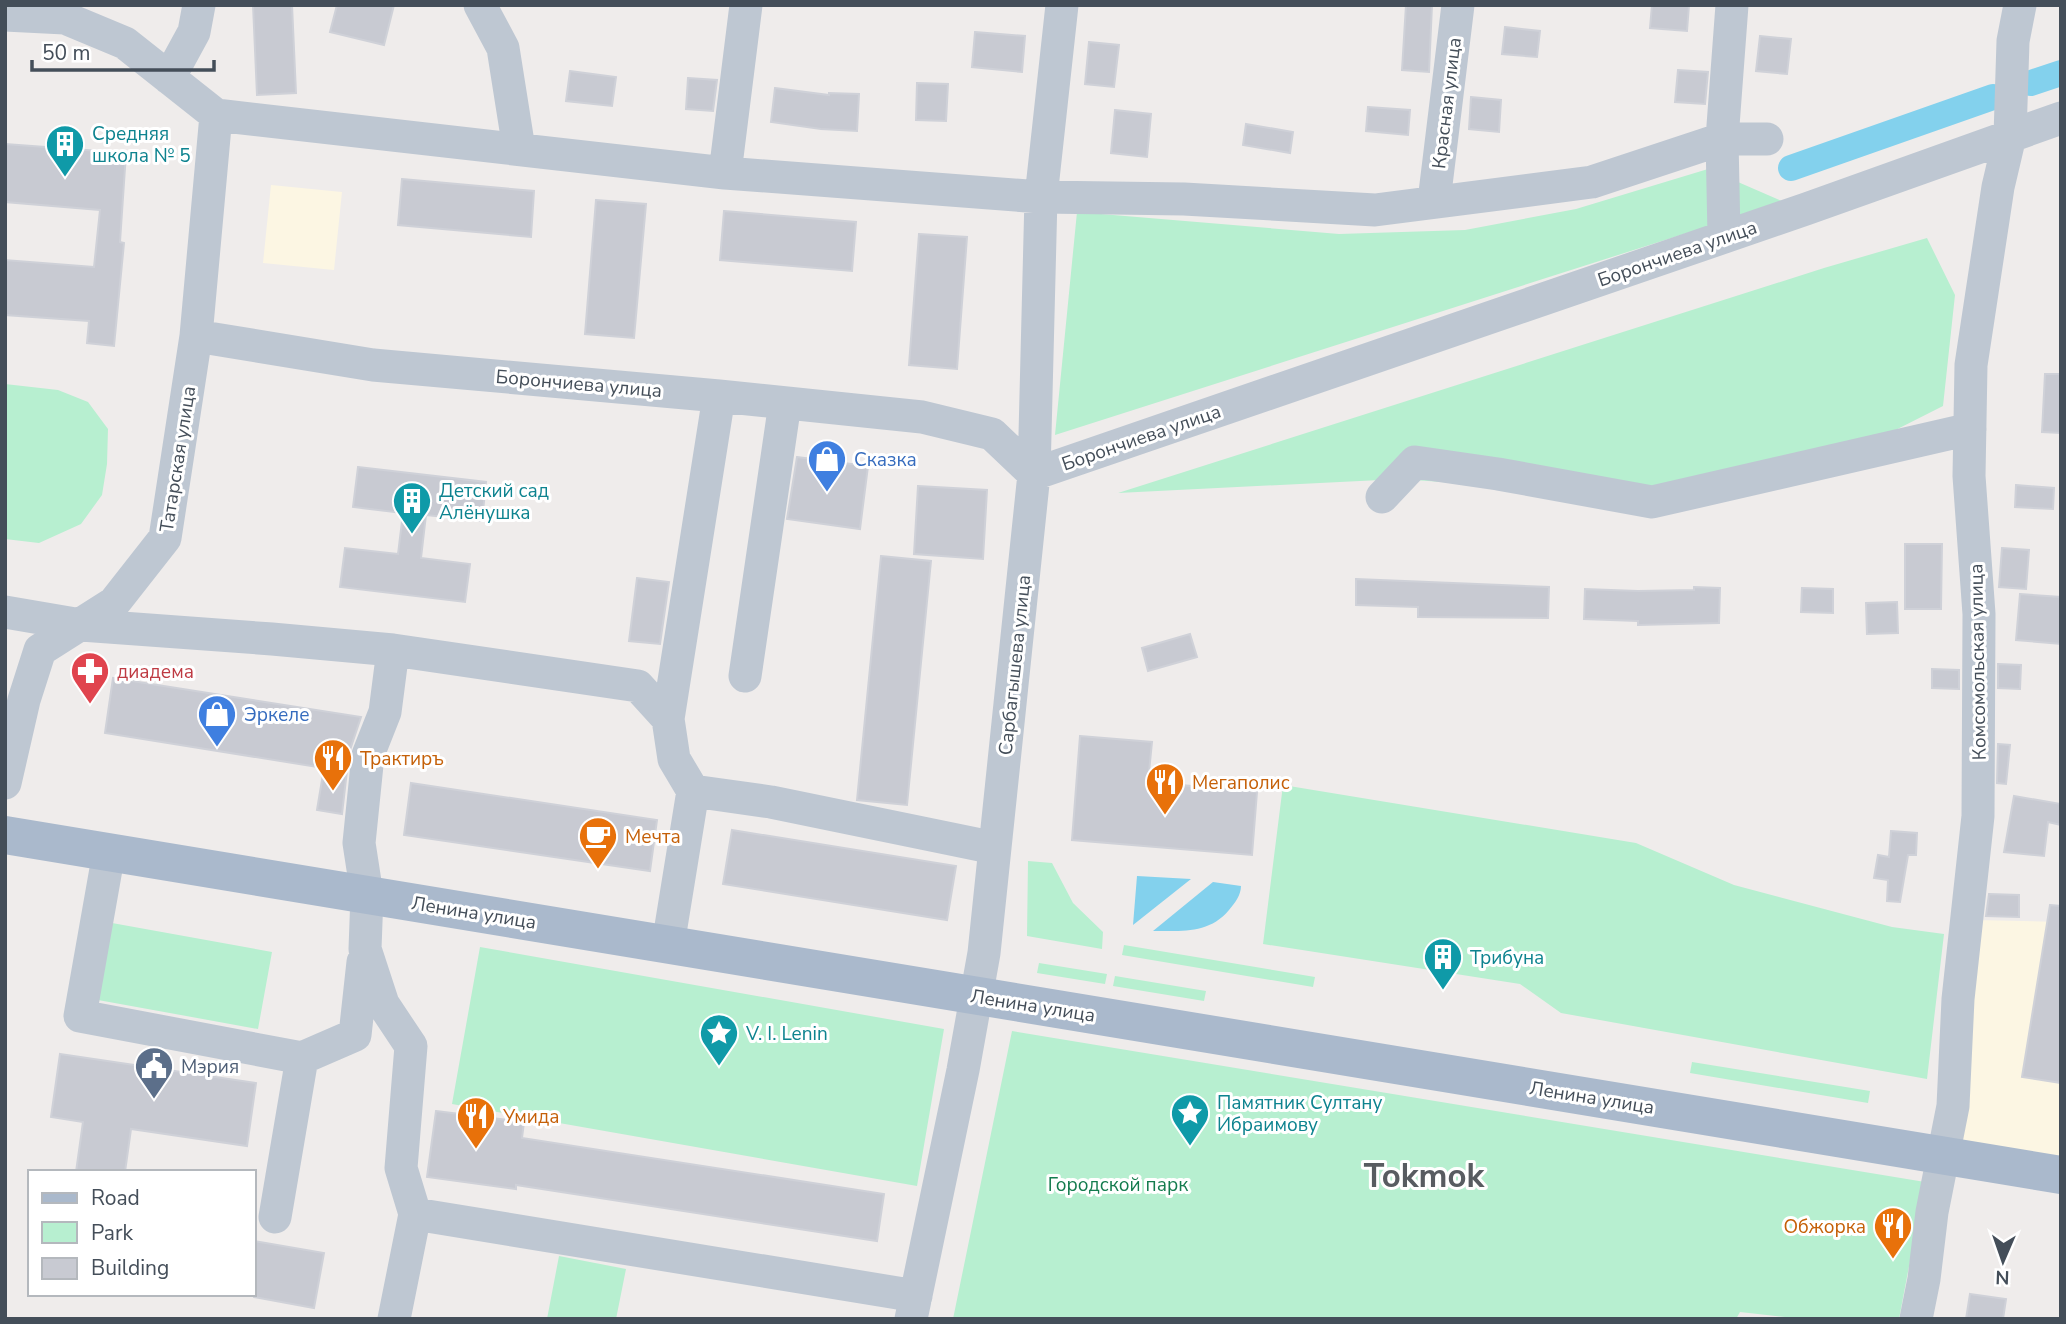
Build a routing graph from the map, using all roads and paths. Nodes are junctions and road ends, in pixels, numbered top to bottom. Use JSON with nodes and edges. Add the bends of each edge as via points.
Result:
{"nodes":[{"id":1,"x":199,"y":5,"type":"edge"},
{"id":2,"x":480,"y":5,"type":"edge"},
{"id":3,"x":746,"y":5,"type":"edge"},
{"id":4,"x":1062,"y":5,"type":"edge"},
{"id":5,"x":1458,"y":5,"type":"edge"},
{"id":6,"x":1732,"y":5,"type":"edge"},
{"id":7,"x":2020,"y":5,"type":"edge"},
{"id":8,"x":66,"y":12,"type":"edge"},
{"id":9,"x":5,"y":15,"type":"edge"},
{"id":10,"x":169,"y":78,"type":"junction"},
{"id":11,"x":216,"y":115,"type":"junction"},
{"id":12,"x":2061,"y":118,"type":"edge"},
{"id":13,"x":2010,"y":136,"type":"junction"},
{"id":14,"x":1722,"y":139,"type":"junction"},
{"id":15,"x":1767,"y":139,"type":"dead end"},
{"id":16,"x":519,"y":149,"type":"junction"},
{"id":17,"x":725,"y":173,"type":"junction"},
{"id":18,"x":1041,"y":197,"type":"junction"},
{"id":19,"x":1434,"y":201,"type":"junction"},
{"id":20,"x":1724,"y":236,"type":"junction"},
{"id":21,"x":197,"y":337,"type":"junction"},
{"id":22,"x":719,"y":396,"type":"junction"},
{"id":23,"x":785,"y":403,"type":"junction"},
{"id":24,"x":1970,"y":429,"type":"junction"},
{"id":25,"x":1034,"y":474,"type":"junction"},
{"id":26,"x":1382,"y":497,"type":"dead end"},
{"id":27,"x":5,"y":612,"type":"edge"},
{"id":28,"x":81,"y":625,"type":"junction"},
{"id":29,"x":393,"y":650,"type":"junction"},
{"id":30,"x":745,"y":676,"type":"dead end"},
{"id":31,"x":668,"y":719,"type":"junction"},
{"id":32,"x":5,"y":783,"type":"edge"},
{"id":33,"x":693,"y":791,"type":"junction"},
{"id":34,"x":5,"y":835,"type":"edge"},
{"id":35,"x":995,"y":848,"type":"junction"},
{"id":36,"x":109,"y":852,"type":"junction"},
{"id":37,"x":366,"y":895,"type":"junction"},
{"id":38,"x":668,"y":945,"type":"junction"},
{"id":39,"x":365,"y":949,"type":"junction"},
{"id":40,"x":976,"y":996,"type":"junction"},
{"id":41,"x":302,"y":1058,"type":"junction"},
{"id":42,"x":1943,"y":1155,"type":"junction"},
{"id":43,"x":2061,"y":1175,"type":"edge"},
{"id":44,"x":415,"y":1214,"type":"junction"},
{"id":45,"x":275,"y":1217,"type":"dead end"},
{"id":46,"x":913,"y":1307,"type":"edge"},
{"id":47,"x":394,"y":1319,"type":"edge"},
{"id":48,"x":1916,"y":1319,"type":"edge"}],
"edges":[{"from":1,"to":10,"type":"street","via":[[194,33]]},
{"from":2,"to":16,"type":"street","via":[[503,48]]},
{"from":3,"to":17,"type":"street"},
{"from":4,"to":18,"type":"street","name":"Сарбагышева улица"},
{"from":5,"to":19,"type":"street","name":"Красная улица"},
{"from":6,"to":14,"type":"street"},
{"from":7,"to":13,"type":"street","name":"Комсомольская улица","via":[[2013,41]]},
{"from":8,"to":9,"type":"street"},
{"from":8,"to":10,"type":"street","via":[[125,43]]},
{"from":10,"to":11,"type":"street"},
{"from":11,"to":16,"type":"street"},
{"from":11,"to":21,"type":"street","name":"Татарская улица"},
{"from":12,"to":13,"type":"street","name":"Борончиева улица"},
{"from":13,"to":20,"type":"street","name":"Борончиева улица"},
{"from":13,"to":24,"type":"street","name":"Комсомольская улица","via":[[1971,365]]},
{"from":14,"to":15,"type":"street"},
{"from":14,"to":19,"type":"street","via":[[1592,182]]},
{"from":14,"to":20,"type":"street"},
{"from":16,"to":17,"type":"street"},
{"from":17,"to":18,"type":"street"},
{"from":18,"to":19,"type":"street","via":[[1375,209]]},
{"from":18,"to":25,"type":"street","name":"Сарбагышева улица"},
{"from":20,"to":25,"type":"street","name":"Борончиева улица"},
{"from":21,"to":22,"type":"street","name":"Борончиева улица","via":[[373,365]]},
{"from":21,"to":28,"type":"street","name":"Татарская улица","via":[[165,538],[114,603]]},
{"from":22,"to":23,"type":"street","name":"Борончиева улица"},
{"from":22,"to":31,"type":"street"},
{"from":23,"to":25,"type":"street","name":"Борончиева улица","via":[[922,417],[992,434]]},
{"from":23,"to":30,"type":"street"},
{"from":24,"to":26,"type":"street","via":[[1652,502],[1415,462]]},
{"from":24,"to":42,"type":"street","name":"Комсомольская улица","via":[[1979,614],[1978,816],[1958,999],[1953,1106]]},
{"from":25,"to":35,"type":"street","name":"Сарбагышева улица"},
{"from":27,"to":28,"type":"street"},
{"from":28,"to":29,"type":"street"},
{"from":28,"to":32,"type":"street","name":"Татарская улица","via":[[40,650]]},
{"from":29,"to":31,"type":"street","via":[[638,686]]},
{"from":29,"to":37,"type":"street","via":[[385,712],[368,755],[359,843]]},
{"from":31,"to":33,"type":"street","via":[[674,759]]},
{"from":33,"to":35,"type":"street","via":[[771,802]]},
{"from":33,"to":38,"type":"street"},
{"from":34,"to":36,"type":"main road","name":"Ленина улица"},
{"from":35,"to":40,"type":"street","name":"Сарбагышева улица"},
{"from":36,"to":37,"type":"main road","name":"Ленина улица"},
{"from":36,"to":41,"type":"street","via":[[80,1016]]},
{"from":37,"to":38,"type":"main road","name":"Ленина улица"},
{"from":37,"to":39,"type":"street"},
{"from":38,"to":40,"type":"main road","name":"Ленина улица"},
{"from":39,"to":41,"type":"street","via":[[355,1035]]},
{"from":39,"to":44,"type":"street","via":[[383,1004],[411,1046],[401,1168]]},
{"from":40,"to":42,"type":"main road","name":"Ленина улица"},
{"from":40,"to":46,"type":"street","name":"Сарбагышева улица"},
{"from":41,"to":45,"type":"street"},
{"from":42,"to":43,"type":"main road","name":"Ленина улица"},
{"from":42,"to":48,"type":"street","name":"Комсомольская улица"},
{"from":44,"to":46,"type":"street"},
{"from":44,"to":47,"type":"street"}]}
